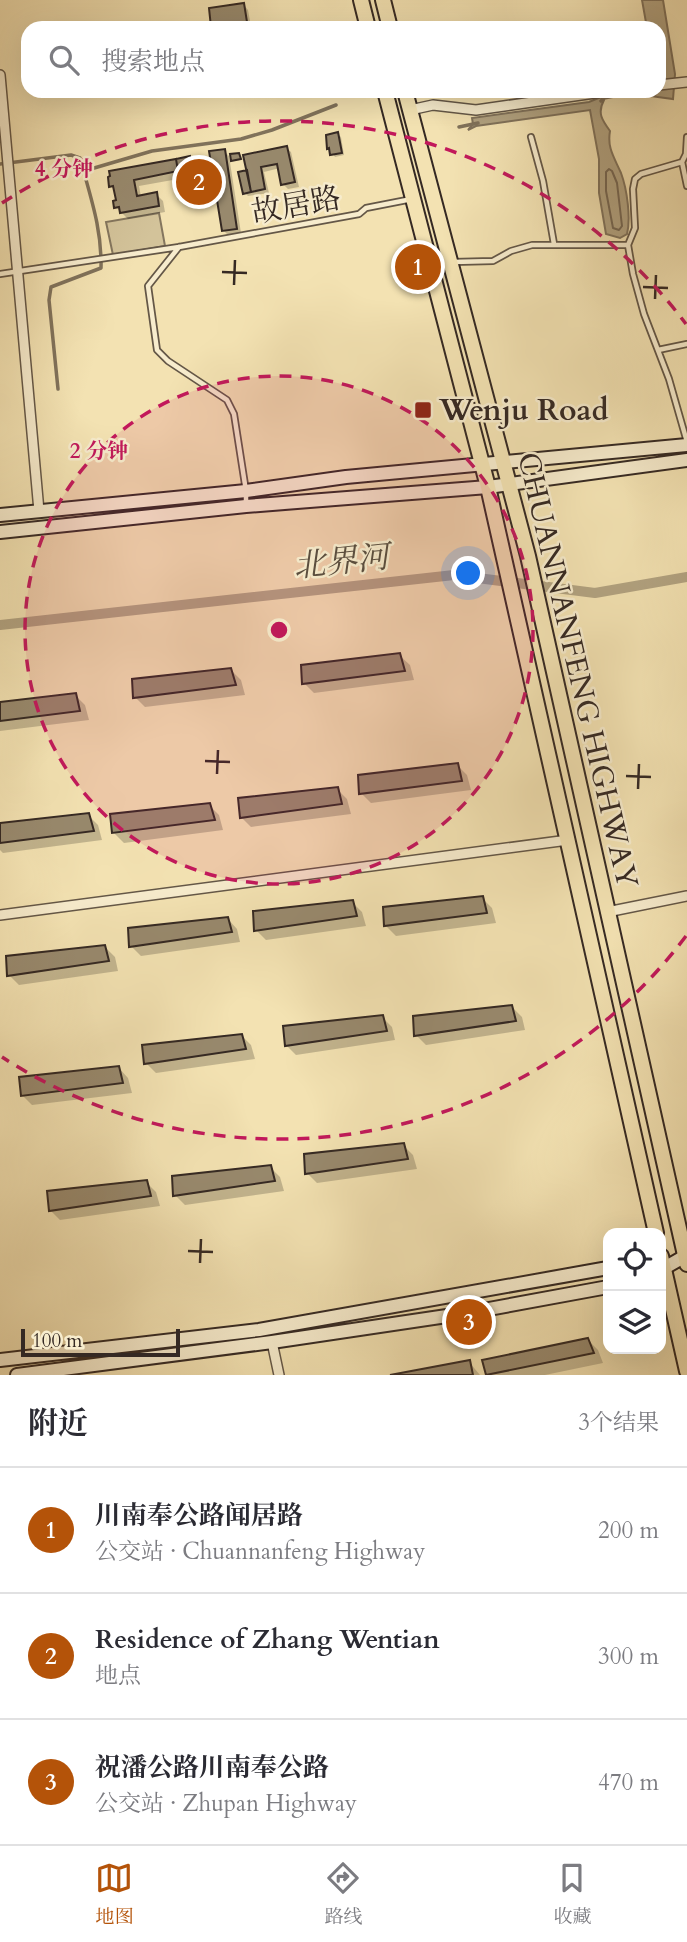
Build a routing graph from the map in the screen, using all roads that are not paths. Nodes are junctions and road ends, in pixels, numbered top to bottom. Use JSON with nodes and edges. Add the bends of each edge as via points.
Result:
{"nodes":[{"id":1,"x":361,"y":0,"type":"edge"},
{"id":2,"x":383,"y":0,"type":"edge"},
{"id":3,"x":366,"y":21,"type":"edge"},
{"id":4,"x":388,"y":21,"type":"edge"},
{"id":5,"x":0,"y":75,"type":"edge"},
{"id":6,"x":687,"y":82,"type":"edge"},
{"id":7,"x":666,"y":84,"type":"edge"},
{"id":8,"x":387,"y":98,"type":"edge"},
{"id":9,"x":407,"y":98,"type":"edge"},
{"id":10,"x":560,"y":98,"type":"edge"},
{"id":11,"x":410,"y":110,"type":"junction"},
{"id":12,"x":687,"y":136,"type":"edge"},
{"id":13,"x":531,"y":137,"type":"dead end"},
{"id":14,"x":682,"y":162,"type":"junction"},
{"id":15,"x":687,"y":186,"type":"edge"},
{"id":16,"x":413,"y":199,"type":"junction"},
{"id":17,"x":554,"y":244,"type":"junction"},
{"id":18,"x":628,"y":245,"type":"junction"},
{"id":19,"x":179,"y":247,"type":"junction"},
{"id":20,"x":449,"y":262,"type":"junction"},
{"id":21,"x":18,"y":272,"type":"junction"},
{"id":22,"x":0,"y":274,"type":"edge"},
{"id":23,"x":687,"y":344,"type":"edge"},
{"id":24,"x":658,"y":350,"type":"junction"},
{"id":25,"x":687,"y":444,"type":"edge"},
{"id":26,"x":687,"y":460,"type":"edge"},
{"id":27,"x":503,"y":463,"type":"junction"},
{"id":28,"x":482,"y":464,"type":"junction"},
{"id":29,"x":508,"y":484,"type":"junction"},
{"id":30,"x":488,"y":487,"type":"junction"},
{"id":31,"x":247,"y":491,"type":"junction"},
{"id":32,"x":246,"y":506,"type":"junction"},
{"id":33,"x":39,"y":511,"type":"junction"},
{"id":34,"x":0,"y":515,"type":"edge"},
{"id":35,"x":0,"y":531,"type":"edge"},
{"id":36,"x":568,"y":840,"type":"junction"},
{"id":37,"x":687,"y":896,"type":"edge"},
{"id":38,"x":607,"y":912,"type":"junction"},
{"id":39,"x":0,"y":915,"type":"edge"},
{"id":40,"x":655,"y":1228,"type":"edge"},
{"id":41,"x":686,"y":1258,"type":"edge"},
{"id":42,"x":666,"y":1262,"type":"edge"},
{"id":43,"x":603,"y":1269,"type":"edge"},
{"id":44,"x":666,"y":1280,"type":"edge"},
{"id":45,"x":603,"y":1288,"type":"edge"},
{"id":46,"x":272,"y":1342,"type":"junction"},
{"id":47,"x":0,"y":1360,"type":"edge"},
{"id":48,"x":687,"y":1371,"type":"edge"},
{"id":49,"x":17,"y":1375,"type":"edge"},
{"id":50,"x":279,"y":1375,"type":"edge"}],
"edges":[{"from":1,"to":3,"type":"main road"},
{"from":2,"to":4,"type":"main road"},
{"from":5,"to":21,"type":"street"},
{"from":6,"to":7,"type":"street"},
{"from":8,"to":16,"type":"main road","name":"CHUANNANFENG HIGHWAY"},
{"from":9,"to":11,"type":"main road","name":"CHUANNANFENG HIGHWAY"},
{"from":10,"to":11,"type":"street","via":[[476,110],[433,105]]},
{"from":11,"to":20,"type":"main road","name":"CHUANNANFENG HIGHWAY"},
{"from":12,"to":14,"type":"lane"},
{"from":13,"to":17,"type":"lane"},
{"from":14,"to":15,"type":"lane"},
{"from":14,"to":18,"type":"lane","via":[[635,179],[635,228]]},
{"from":16,"to":19,"type":"lane","name":"故居路","via":[[366,208],[359,214]]},
{"from":16,"to":28,"type":"main road","name":"CHUANNANFENG HIGHWAY"},
{"from":17,"to":18,"type":"lane"},
{"from":17,"to":20,"type":"lane","via":[[531,245],[493,261]]},
{"from":18,"to":24,"type":"lane","via":[[644,314]]},
{"from":19,"to":21,"type":"lane","name":"故居路"},
{"from":19,"to":31,"type":"lane","via":[[148,286],[157,350],[227,400],[234,414]]},
{"from":20,"to":27,"type":"main road","name":"CHUANNANFENG HIGHWAY"},
{"from":21,"to":22,"type":"lane","name":"故居路"},
{"from":21,"to":33,"type":"street"},
{"from":23,"to":24,"type":"lane"},
{"from":24,"to":25,"type":"lane"},
{"from":25,"to":27,"type":"main road"},
{"from":26,"to":29,"type":"main road"},
{"from":27,"to":28,"type":"main road"},
{"from":27,"to":29,"type":"main road","name":"CHUANNANFENG HIGHWAY"},
{"from":28,"to":30,"type":"main road","name":"CHUANNANFENG HIGHWAY"},
{"from":28,"to":31,"type":"main road"},
{"from":29,"to":30,"type":"main road"},
{"from":29,"to":38,"type":"main road","name":"CHUANNANFENG HIGHWAY","via":[[543,617]]},
{"from":30,"to":32,"type":"main road"},
{"from":30,"to":36,"type":"main road","name":"CHUANNANFENG HIGHWAY"},
{"from":31,"to":32,"type":"lane"},
{"from":31,"to":33,"type":"main road"},
{"from":32,"to":35,"type":"main road"},
{"from":33,"to":34,"type":"main road"},
{"from":36,"to":39,"type":"street"},
{"from":36,"to":40,"type":"main road","name":"CHUANNANFENG HIGHWAY"},
{"from":37,"to":38,"type":"street"},
{"from":38,"to":41,"type":"main road","name":"CHUANNANFENG HIGHWAY"},
{"from":41,"to":42,"type":"main road"},
{"from":43,"to":47,"type":"main road","via":[[259,1330]]},
{"from":44,"to":48,"type":"main road"},
{"from":45,"to":46,"type":"main road"},
{"from":46,"to":49,"type":"main road"},
{"from":46,"to":50,"type":"street"}]}
